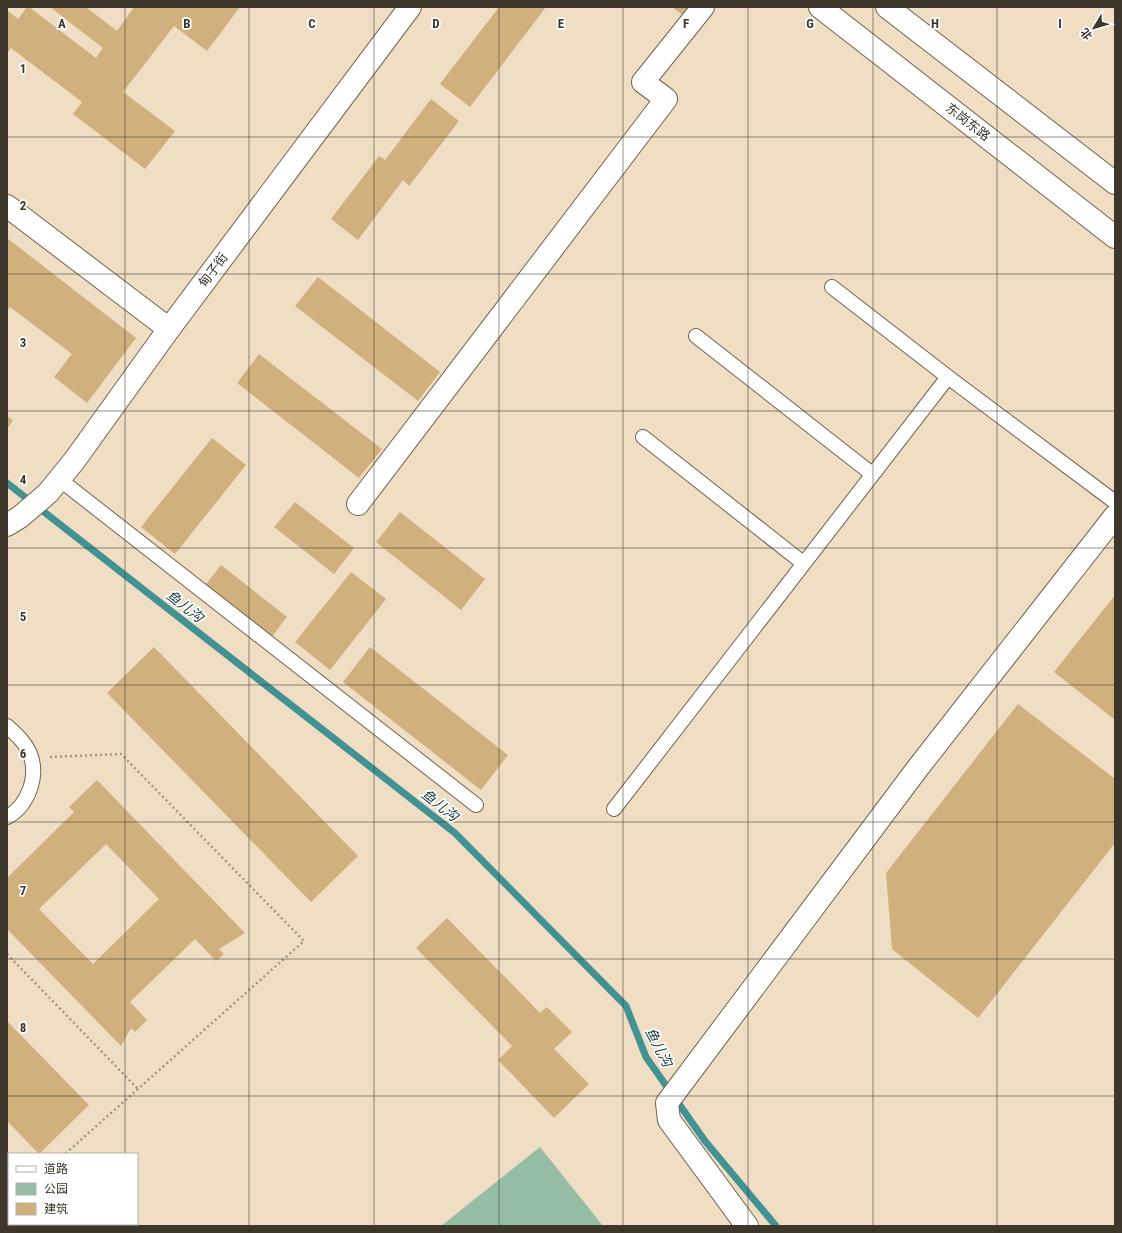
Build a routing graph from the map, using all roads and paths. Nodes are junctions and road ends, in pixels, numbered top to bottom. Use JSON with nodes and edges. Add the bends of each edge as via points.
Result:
{"nodes":[{"id":1,"x":410,"y":7,"type":"edge"},
{"id":2,"x":703,"y":7,"type":"edge"},
{"id":3,"x":820,"y":7,"type":"edge"},
{"id":4,"x":887,"y":7,"type":"edge"},
{"id":5,"x":1115,"y":183,"type":"edge"},
{"id":6,"x":7,"y":206,"type":"edge"},
{"id":7,"x":1115,"y":237,"type":"edge"},
{"id":8,"x":832,"y":287,"type":"dead end"},
{"id":9,"x":169,"y":329,"type":"junction"},
{"id":10,"x":696,"y":336,"type":"dead end"},
{"id":11,"x":948,"y":376,"type":"junction"},
{"id":12,"x":643,"y":437,"type":"dead end"},
{"id":13,"x":872,"y":474,"type":"junction"},
{"id":14,"x":53,"y":486,"type":"junction"},
{"id":15,"x":1115,"y":502,"type":"edge"},
{"id":16,"x":358,"y":504,"type":"dead end"},
{"id":17,"x":1115,"y":516,"type":"edge"},
{"id":18,"x":13,"y":521,"type":"edge"},
{"id":19,"x":804,"y":563,"type":"junction"},
{"id":20,"x":7,"y":726,"type":"edge"},
{"id":21,"x":32,"y":758,"type":"junction"},
{"id":22,"x":476,"y":805,"type":"dead end"},
{"id":23,"x":614,"y":809,"type":"dead end"},
{"id":24,"x":7,"y":817,"type":"edge"},
{"id":25,"x":7,"y":954,"type":"edge"},
{"id":26,"x":138,"y":1089,"type":"junction"},
{"id":27,"x":66,"y":1153,"type":"edge"},
{"id":28,"x":747,"y":1226,"type":"edge"}],
"edges":[{"from":1,"to":9,"type":"street","name":"甸子街"},
{"from":2,"to":16,"type":"street","via":[[642,82],[666,99]]},
{"from":3,"to":7,"type":"street","name":"东岗东路"},
{"from":4,"to":5,"type":"street"},
{"from":6,"to":9,"type":"street"},
{"from":8,"to":11,"type":"lane"},
{"from":9,"to":14,"type":"street","name":"甸子街","via":[[74,461]]},
{"from":10,"to":13,"type":"lane"},
{"from":11,"to":13,"type":"lane"},
{"from":11,"to":15,"type":"lane"},
{"from":12,"to":19,"type":"lane"},
{"from":13,"to":19,"type":"lane"},
{"from":14,"to":18,"type":"street","name":"甸子街"},
{"from":14,"to":22,"type":"lane"},
{"from":17,"to":28,"type":"street","via":[[917,769],[667,1103],[668,1120]]},
{"from":19,"to":23,"type":"lane"},
{"from":20,"to":21,"type":"lane","via":[[22,739]]},
{"from":21,"to":24,"type":"lane","via":[[33,779],[26,798]]},
{"from":21,"to":26,"type":"path","via":[[121,754],[304,941]]},
{"from":25,"to":26,"type":"path"},
{"from":26,"to":27,"type":"path"}]}
